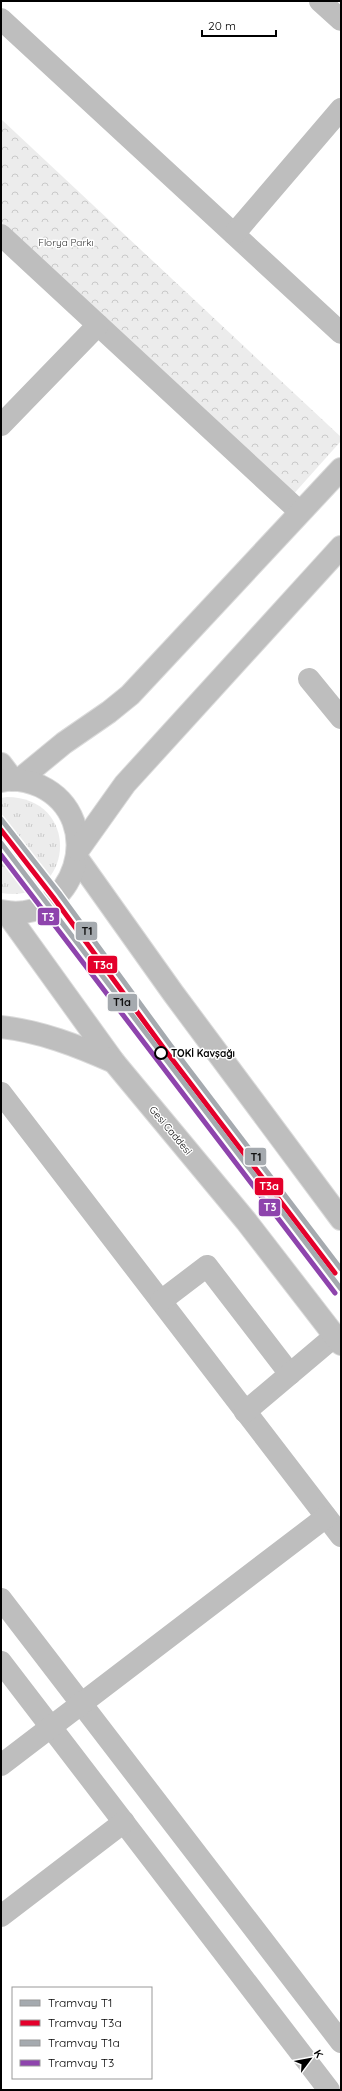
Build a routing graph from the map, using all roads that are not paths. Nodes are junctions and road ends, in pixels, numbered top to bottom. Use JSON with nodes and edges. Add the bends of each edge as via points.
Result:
{"nodes":[{"id":1,"x":320,"y":1,"type":"edge"},
{"id":2,"x":1,"y":19,"type":"edge"},
{"id":3,"x":341,"y":20,"type":"edge"},
{"id":4,"x":341,"y":108,"type":"edge"},
{"id":5,"x":234,"y":234,"type":"junction"},
{"id":6,"x":1,"y":235,"type":"edge"},
{"id":7,"x":98,"y":325,"type":"junction"},
{"id":8,"x":341,"y":334,"type":"edge"},
{"id":9,"x":1,"y":425,"type":"edge"},
{"id":10,"x":341,"y":468,"type":"edge"},
{"id":11,"x":300,"y":512,"type":"junction"},
{"id":12,"x":339,"y":554,"type":"edge"},
{"id":13,"x":309,"y":679,"type":"dead end"},
{"id":14,"x":341,"y":718,"type":"edge"},
{"id":15,"x":9,"y":776,"type":"edge"},
{"id":16,"x":78,"y":854,"type":"junction"},
{"id":17,"x":4,"y":912,"type":"edge"},
{"id":18,"x":1,"y":1027,"type":"edge"},
{"id":19,"x":114,"y":1062,"type":"junction"},
{"id":20,"x":1,"y":1093,"type":"edge"},
{"id":21,"x":341,"y":1219,"type":"edge"},
{"id":22,"x":161,"y":1301,"type":"junction"},
{"id":23,"x":338,"y":1340,"type":"edge"},
{"id":24,"x":290,"y":1374,"type":"junction"},
{"id":25,"x":245,"y":1412,"type":"junction"},
{"id":26,"x":326,"y":1517,"type":"junction"},
{"id":27,"x":341,"y":1536,"type":"edge"},
{"id":28,"x":1,"y":1599,"type":"edge"},
{"id":29,"x":1,"y":1662,"type":"edge"},
{"id":30,"x":82,"y":1704,"type":"junction"},
{"id":31,"x":51,"y":1727,"type":"junction"},
{"id":32,"x":1,"y":1765,"type":"edge"},
{"id":33,"x":124,"y":1822,"type":"junction"},
{"id":34,"x":1,"y":1916,"type":"edge"},
{"id":35,"x":341,"y":2042,"type":"edge"},
{"id":36,"x":329,"y":2090,"type":"edge"}],
"edges":[{"from":1,"to":3,"type":"main road"},
{"from":2,"to":5,"type":"main road"},
{"from":4,"to":5,"type":"main road"},
{"from":5,"to":8,"type":"main road"},
{"from":6,"to":7,"type":"main road"},
{"from":7,"to":9,"type":"main road"},
{"from":7,"to":11,"type":"main road"},
{"from":10,"to":11,"type":"main road"},
{"from":11,"to":15,"type":"main road","via":[[130,695],[64,743]]},
{"from":12,"to":16,"type":"main road","via":[[125,784]]},
{"from":13,"to":14,"type":"main road"},
{"from":15,"to":16,"type":"main road","via":[[46,789],[67,809],[74,822]]},
{"from":16,"to":17,"type":"main road","via":[[69,881],[48,902],[28,911]]},
{"from":16,"to":21,"type":"main road","via":[[173,993]]},
{"from":17,"to":19,"type":"main road","name":"Gesi Caddesi"},
{"from":18,"to":19,"type":"main road","via":[[60,1040]]},
{"from":19,"to":23,"type":"main road","name":"Gesi Caddesi","via":[[246,1221]]},
{"from":20,"to":22,"type":"main road"},
{"from":22,"to":24,"type":"main road","via":[[207,1266]]},
{"from":22,"to":25,"type":"main road"},
{"from":23,"to":24,"type":"main road"},
{"from":24,"to":25,"type":"main road"},
{"from":25,"to":26,"type":"main road"},
{"from":26,"to":27,"type":"main road"},
{"from":26,"to":30,"type":"main road"},
{"from":28,"to":30,"type":"main road"},
{"from":29,"to":31,"type":"main road"},
{"from":30,"to":31,"type":"main road"},
{"from":30,"to":35,"type":"main road"},
{"from":31,"to":32,"type":"main road"},
{"from":31,"to":33,"type":"main road"},
{"from":33,"to":34,"type":"main road"},
{"from":33,"to":36,"type":"main road"}]}
